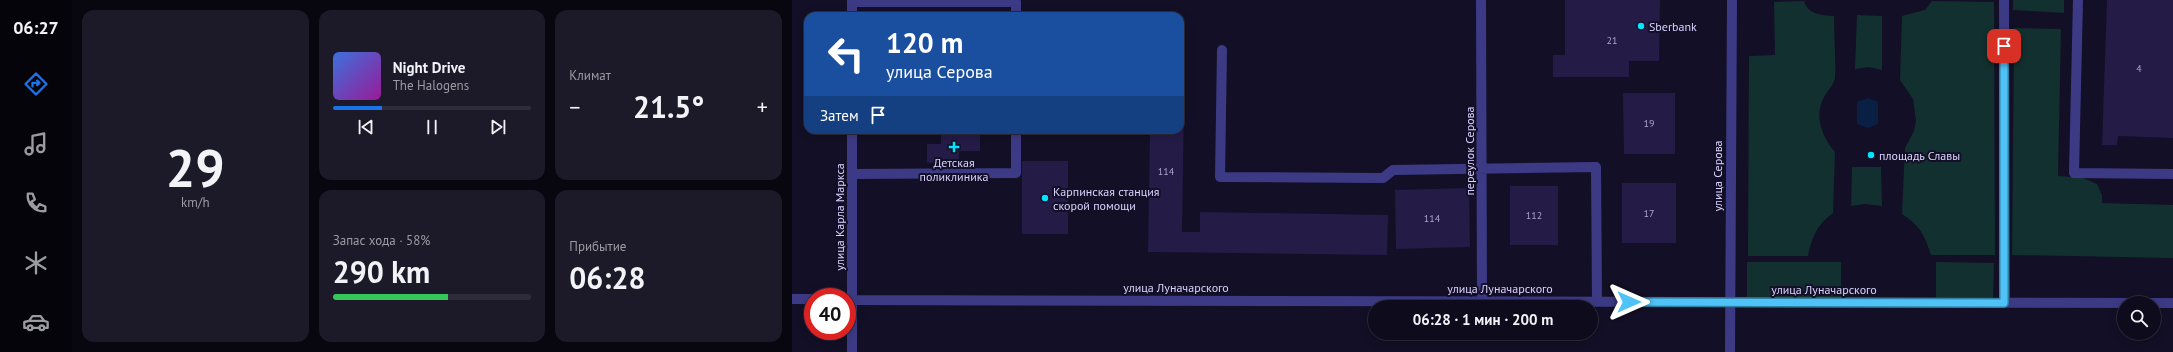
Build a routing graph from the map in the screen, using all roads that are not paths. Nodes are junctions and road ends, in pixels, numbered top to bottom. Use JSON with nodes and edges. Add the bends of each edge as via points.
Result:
{"nodes":[{"id":1,"x":1481,"y":0,"type":"edge"},
{"id":2,"x":1732,"y":0,"type":"edge"},
{"id":3,"x":2004,"y":0,"type":"edge"},
{"id":4,"x":2078,"y":0,"type":"edge"},
{"id":5,"x":852,"y":1,"type":"edge"},
{"id":6,"x":852,"y":12,"type":"edge"},
{"id":7,"x":1016,"y":12,"type":"edge"},
{"id":8,"x":1222,"y":50,"type":"dead end"},
{"id":9,"x":852,"y":134,"type":"edge"},
{"id":10,"x":1016,"y":134,"type":"edge"},
{"id":11,"x":1482,"y":168,"type":"junction"},
{"id":12,"x":852,"y":174,"type":"junction"},
{"id":13,"x":2173,"y":174,"type":"edge"},
{"id":14,"x":850,"y":288,"type":"edge"},
{"id":15,"x":792,"y":299,"type":"edge"},
{"id":16,"x":804,"y":299,"type":"edge"},
{"id":17,"x":856,"y":300,"type":"edge"},
{"id":18,"x":1482,"y":300,"type":"edge"},
{"id":19,"x":1597,"y":300,"type":"edge"},
{"id":20,"x":1368,"y":301,"type":"edge"},
{"id":21,"x":1598,"y":302,"type":"edge"},
{"id":22,"x":1730,"y":302,"type":"junction"},
{"id":23,"x":2004,"y":303,"type":"junction"},
{"id":24,"x":2117,"y":303,"type":"edge"},
{"id":25,"x":2161,"y":303,"type":"edge"},
{"id":26,"x":2173,"y":303,"type":"edge"},
{"id":27,"x":852,"y":340,"type":"edge"},
{"id":28,"x":852,"y":352,"type":"edge"},
{"id":29,"x":1730,"y":352,"type":"edge"}],
"edges":[{"from":1,"to":11,"type":"street","name":"переулок Серова"},
{"from":2,"to":22,"type":"street","name":"улица Серова"},
{"from":3,"to":23,"type":"street"},
{"from":4,"to":13,"type":"street","via":[[2074,173]]},
{"from":5,"to":6,"type":"street"},
{"from":5,"to":7,"type":"street","via":[[1016,2]]},
{"from":8,"to":11,"type":"street","via":[[1220,177],[1383,178],[1393,170]]},
{"from":9,"to":12,"type":"street","name":"улица Карла Маркса"},
{"from":10,"to":12,"type":"street","via":[[1016,173]]},
{"from":11,"to":18,"type":"street","name":"переулок Серова"},
{"from":11,"to":19,"type":"street","via":[[1596,167]]},
{"from":12,"to":14,"type":"street","name":"улица Карла Маркса"},
{"from":15,"to":16,"type":"street"},
{"from":17,"to":20,"type":"street","name":"улица Луначарского"},
{"from":21,"to":22,"type":"street","name":"улица Луначарского"},
{"from":22,"to":23,"type":"street","name":"улица Луначарского"},
{"from":22,"to":29,"type":"street","name":"улица Серова"},
{"from":23,"to":24,"type":"street","name":"улица Луначарского"},
{"from":25,"to":26,"type":"street","name":"улица Луначарского"},
{"from":27,"to":28,"type":"street","name":"улица Карла Маркса"}]}
